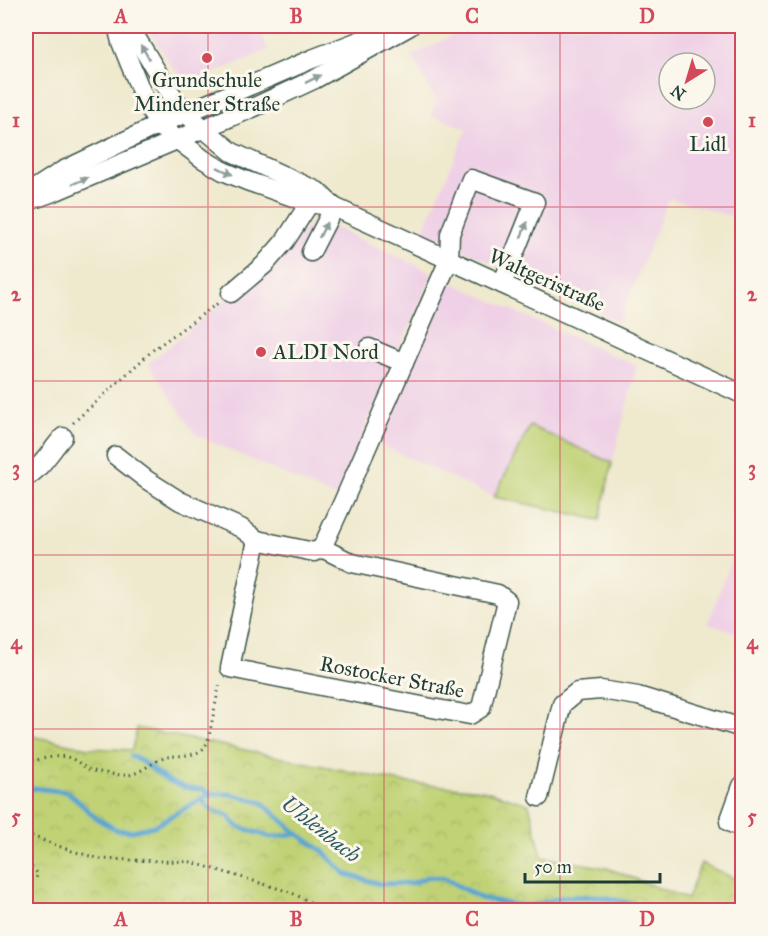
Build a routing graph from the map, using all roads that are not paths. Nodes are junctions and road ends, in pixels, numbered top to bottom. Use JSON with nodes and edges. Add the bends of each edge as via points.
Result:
{"nodes":[{"id":1,"x":117,"y":26,"type":"edge"},
{"id":2,"x":129,"y":26,"type":"edge"},
{"id":3,"x":401,"y":26,"type":"edge"},
{"id":4,"x":410,"y":26,"type":"edge"},
{"id":5,"x":185,"y":113,"type":"junction"},
{"id":6,"x":158,"y":125,"type":"junction"},
{"id":7,"x":202,"y":129,"type":"junction"},
{"id":8,"x":177,"y":139,"type":"junction"},
{"id":9,"x":26,"y":195,"type":"edge"},
{"id":10,"x":314,"y":197,"type":"junction"},
{"id":11,"x":26,"y":202,"type":"edge"},
{"id":12,"x":334,"y":207,"type":"junction"},
{"id":13,"x":311,"y":252,"type":"dead end"},
{"id":14,"x":449,"y":260,"type":"junction"},
{"id":15,"x":502,"y":284,"type":"junction"},
{"id":16,"x":231,"y":293,"type":"road end"},
{"id":17,"x":369,"y":348,"type":"dead end"},
{"id":18,"x":404,"y":363,"type":"junction"},
{"id":19,"x":742,"y":394,"type":"edge"},
{"id":20,"x":63,"y":436,"type":"road end"},
{"id":21,"x":116,"y":456,"type":"dead end"},
{"id":22,"x":26,"y":477,"type":"edge"},
{"id":23,"x":257,"y":540,"type":"junction"},
{"id":24,"x":322,"y":548,"type":"junction"},
{"id":25,"x":742,"y":728,"type":"edge"},
{"id":26,"x":742,"y":786,"type":"edge"},
{"id":27,"x":538,"y":797,"type":"dead end"},
{"id":28,"x":742,"y":828,"type":"edge"}],
"edges":[{"from":1,"to":6,"type":"street"},
{"from":5,"to":2,"type":"street","name":"Waltgeristraße","one_way":true},
{"from":3,"to":5,"type":"street"},
{"from":7,"to":4,"type":"street","one_way":true,"via":[[315,79]]},
{"from":5,"to":6,"type":"street"},
{"from":5,"to":7,"type":"street","name":"Waltgeristraße"},
{"from":6,"to":8,"type":"street","name":"Waltgeristraße"},
{"from":6,"to":9,"type":"street","via":[[62,171]]},
{"from":7,"to":8,"type":"street"},
{"from":7,"to":10,"type":"street","name":"Waltgeristraße","via":[[232,152]]},
{"from":8,"to":10,"type":"street","name":"Waltgeristraße","one_way":true,"via":[[223,171],[247,181]]},
{"from":11,"to":8,"type":"street","one_way":true},
{"from":10,"to":12,"type":"street","name":"Waltgeristraße"},
{"from":10,"to":16,"type":"street","via":[[285,241]]},
{"from":13,"to":12,"type":"street","one_way":true},
{"from":12,"to":14,"type":"street","name":"Waltgeristraße"},
{"from":14,"to":15,"type":"street","name":"Waltgeristraße"},
{"from":15,"to":14,"type":"street","one_way":true,"via":[[535,202],[471,179],[450,234]]},
{"from":14,"to":18,"type":"street"},
{"from":15,"to":19,"type":"street","name":"Waltgeristraße"},
{"from":17,"to":18,"type":"street"},
{"from":18,"to":24,"type":"street"},
{"from":20,"to":22,"type":"street"},
{"from":21,"to":23,"type":"street","name":"Rostocker Straße","via":[[180,501],[241,528]]},
{"from":23,"to":24,"type":"street","name":"Rostocker Straße","via":[[314,552]]},
{"from":23,"to":24,"type":"street","name":"Rostocker Straße","via":[[230,668],[461,713],[470,714],[481,708],[507,601],[498,594],[352,563]]},
{"from":25,"to":27,"type":"street","via":[[638,696],[601,690],[577,692],[562,704]]},
{"from":26,"to":28,"type":"street","via":[[729,822]]}]}
